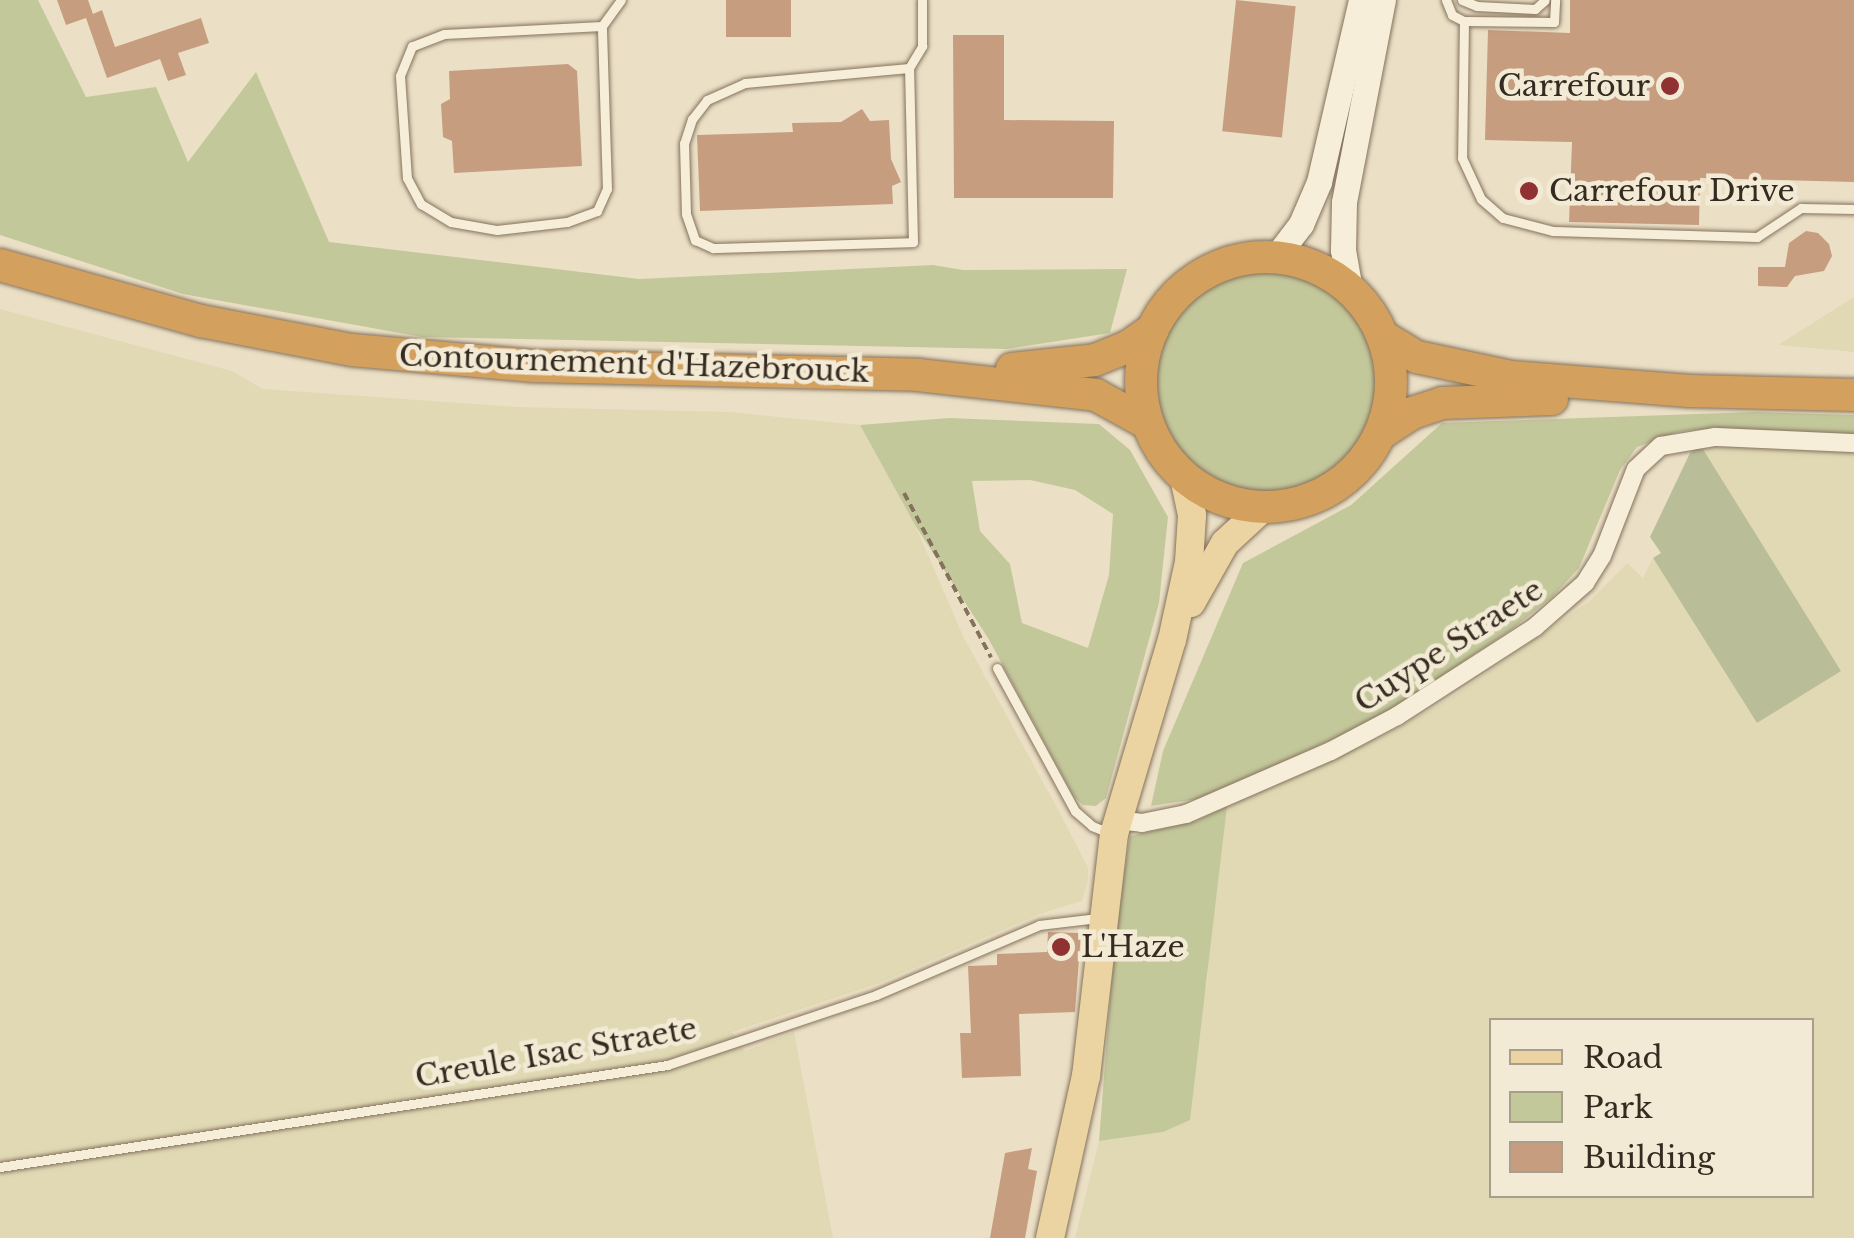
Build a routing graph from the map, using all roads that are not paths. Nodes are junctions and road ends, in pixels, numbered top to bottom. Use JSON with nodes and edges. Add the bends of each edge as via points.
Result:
{"nodes":[{"id":1,"x":622,"y":0,"type":"edge"},
{"id":2,"x":922,"y":0,"type":"edge"},
{"id":3,"x":1362,"y":0,"type":"edge"},
{"id":4,"x":1383,"y":0,"type":"edge"},
{"id":5,"x":1446,"y":0,"type":"edge"},
{"id":6,"x":1545,"y":0,"type":"edge"},
{"id":7,"x":1555,"y":0,"type":"edge"},
{"id":8,"x":1468,"y":2,"type":"edge"},
{"id":9,"x":1464,"y":20,"type":"junction"},
{"id":10,"x":602,"y":26,"type":"junction"},
{"id":11,"x":909,"y":68,"type":"junction"},
{"id":12,"x":1854,"y":208,"type":"edge"},
{"id":13,"x":1275,"y":258,"type":"junction"},
{"id":14,"x":0,"y":265,"type":"edge"},
{"id":15,"x":1350,"y":290,"type":"junction"},
{"id":16,"x":1153,"y":329,"type":"junction"},
{"id":17,"x":1382,"y":336,"type":"junction"},
{"id":18,"x":918,"y":376,"type":"junction"},
{"id":19,"x":1689,"y":391,"type":"junction"},
{"id":20,"x":1854,"y":395,"type":"edge"},
{"id":21,"x":1147,"y":423,"type":"junction"},
{"id":22,"x":1380,"y":434,"type":"junction"},
{"id":23,"x":1854,"y":443,"type":"edge"},
{"id":24,"x":1184,"y":477,"type":"junction"},
{"id":25,"x":1264,"y":507,"type":"junction"},
{"id":26,"x":1172,"y":640,"type":"junction"},
{"id":27,"x":996,"y":668,"type":"road end"},
{"id":28,"x":1116,"y":827,"type":"junction"},
{"id":29,"x":1102,"y":918,"type":"junction"},
{"id":30,"x":0,"y":1167,"type":"edge"},
{"id":31,"x":1050,"y":1238,"type":"edge"}],
"edges":[{"from":1,"to":10,"type":"lane"},
{"from":2,"to":11,"type":"lane","via":[[922,46]]},
{"from":3,"to":13,"type":"main road","via":[[1319,182],[1301,224]]},
{"from":4,"to":15,"type":"main road","via":[[1344,202]]},
{"from":5,"to":9,"type":"lane","via":[[1452,15]]},
{"from":6,"to":8,"type":"lane","via":[[1535,8]]},
{"from":7,"to":9,"type":"lane","via":[[1554,22]]},
{"from":9,"to":12,"type":"lane","via":[[1462,158],[1481,199],[1504,218],[1553,231],[1757,238],[1801,208]]},
{"from":10,"to":10,"type":"lane","via":[[607,189],[597,212],[497,230],[451,222],[421,204],[408,178],[400,76],[412,46],[444,34]]},
{"from":11,"to":11,"type":"lane","via":[[913,242],[713,248],[695,240],[686,214],[684,143],[707,100],[745,83]]},
{"from":13,"to":15,"type":"highway","via":[[1320,270]]},
{"from":13,"to":16,"type":"highway","via":[[1209,272],[1176,296]]},
{"from":14,"to":18,"type":"highway","name":"Contournement d'Hazebrouck","via":[[231,328],[366,352],[534,366]]},
{"from":15,"to":17,"type":"highway"},
{"from":16,"to":18,"type":"highway","name":"Contournement d'Hazebrouck","via":[[1083,364]]},
{"from":16,"to":21,"type":"highway","via":[[1141,375]]},
{"from":17,"to":19,"type":"highway","via":[[1417,358],[1478,372]]},
{"from":17,"to":22,"type":"highway","via":[[1391,391]]},
{"from":18,"to":21,"type":"highway","name":"Contournement d'Hazebrouck","via":[[1096,396]]},
{"from":19,"to":20,"type":"highway"},
{"from":19,"to":22,"type":"highway","via":[[1450,402],[1420,410]]},
{"from":21,"to":24,"type":"highway"},
{"from":22,"to":25,"type":"highway","via":[[1337,485],[1297,504]]},
{"from":23,"to":28,"type":"street","name":"Cuype Straete","via":[[1715,438],[1660,446],[1636,469],[1586,583],[1535,626],[1332,750],[1186,814]]},
{"from":24,"to":25,"type":"highway","via":[[1216,497]]},
{"from":24,"to":26,"type":"main road","via":[[1192,539]]},
{"from":25,"to":26,"type":"main road","via":[[1218,553]]},
{"from":26,"to":28,"type":"main road"},
{"from":27,"to":28,"type":"lane","via":[[1076,811],[1092,826]]},
{"from":28,"to":29,"type":"main road"},
{"from":29,"to":30,"type":"lane","name":"Creule Isac Straete","via":[[1038,925],[876,995],[668,1064]]},
{"from":29,"to":31,"type":"main road","via":[[1086,1076]]}]}
